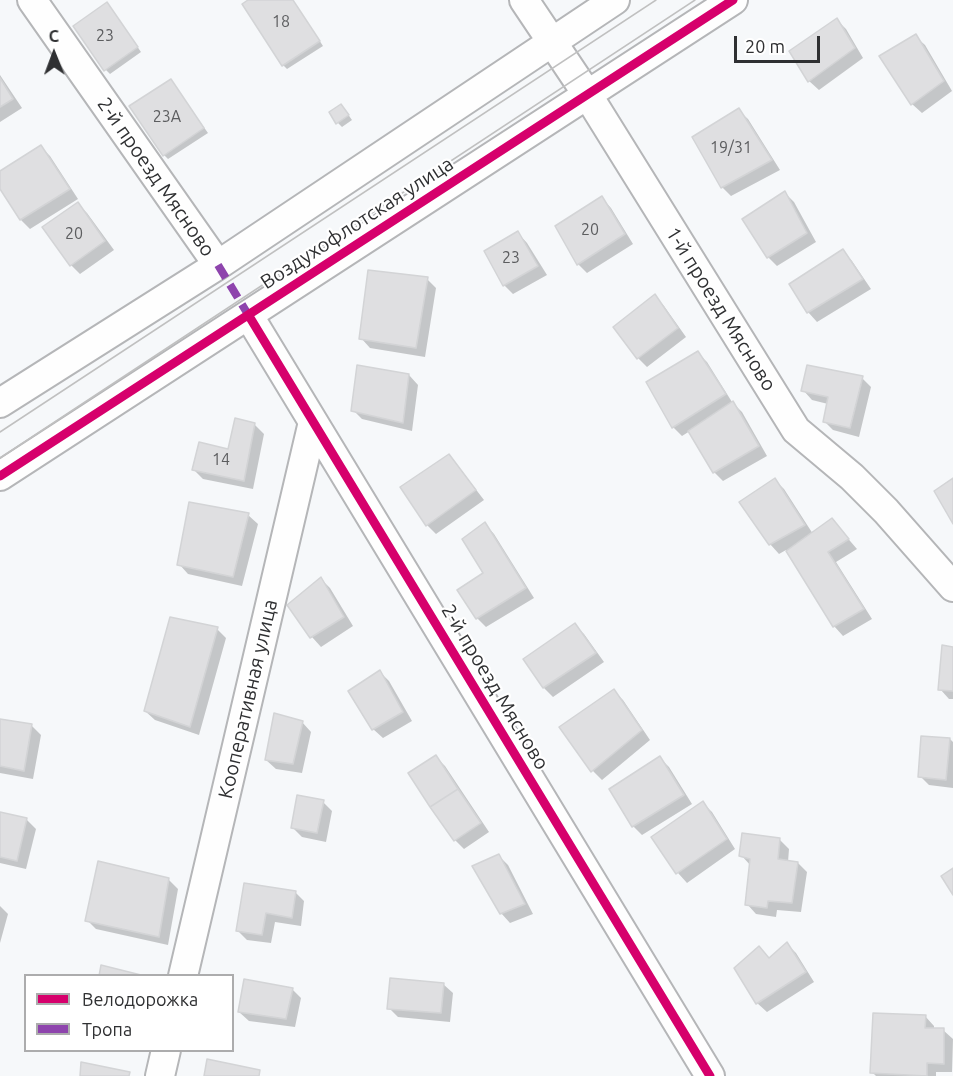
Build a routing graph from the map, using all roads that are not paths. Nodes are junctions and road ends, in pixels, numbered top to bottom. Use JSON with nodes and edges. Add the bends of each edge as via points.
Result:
{"nodes":[{"id":1,"x":32,"y":0,"type":"edge"},
{"id":2,"x":524,"y":0,"type":"edge"},
{"id":3,"x":615,"y":0,"type":"edge"},
{"id":4,"x":733,"y":0,"type":"edge"},
{"id":5,"x":553,"y":42,"type":"junction"},
{"id":6,"x":587,"y":94,"type":"junction"},
{"id":7,"x":218,"y":265,"type":"junction"},
{"id":8,"x":249,"y":316,"type":"junction"},
{"id":9,"x":0,"y":404,"type":"edge"},
{"id":10,"x":313,"y":422,"type":"junction"},
{"id":11,"x":0,"y":476,"type":"edge"},
{"id":12,"x":953,"y":587,"type":"edge"},
{"id":13,"x":183,"y":974,"type":"edge"},
{"id":14,"x":165,"y":1052,"type":"edge"},
{"id":15,"x":160,"y":1076,"type":"edge"},
{"id":16,"x":710,"y":1076,"type":"edge"}],
"edges":[{"from":1,"to":7,"type":"street","name":"2-й проезд Мясново"},
{"from":2,"to":5,"type":"street","name":"1-й проезд Мясново"},
{"from":3,"to":5,"type":"street","name":"Воздухофлотская улица"},
{"from":4,"to":6,"type":"street","name":"Воздухофлотская улица"},
{"from":5,"to":6,"type":"street","name":"1-й проезд Мясново"},
{"from":5,"to":7,"type":"street","name":"Воздухофлотская улица"},
{"from":6,"to":8,"type":"street","name":"Воздухофлотская улица"},
{"from":6,"to":12,"type":"street","name":"1-й проезд Мясново","via":[[796,430],[886,511]]},
{"from":7,"to":9,"type":"street","name":"Воздухофлотская улица"},
{"from":8,"to":10,"type":"street","name":"2-й проезд Мясново"},
{"from":8,"to":11,"type":"street","name":"Воздухофлотская улица"},
{"from":10,"to":13,"type":"street","name":"Кооперативная улица"},
{"from":10,"to":16,"type":"street","name":"2-й проезд Мясново"},
{"from":14,"to":15,"type":"street"}]}
